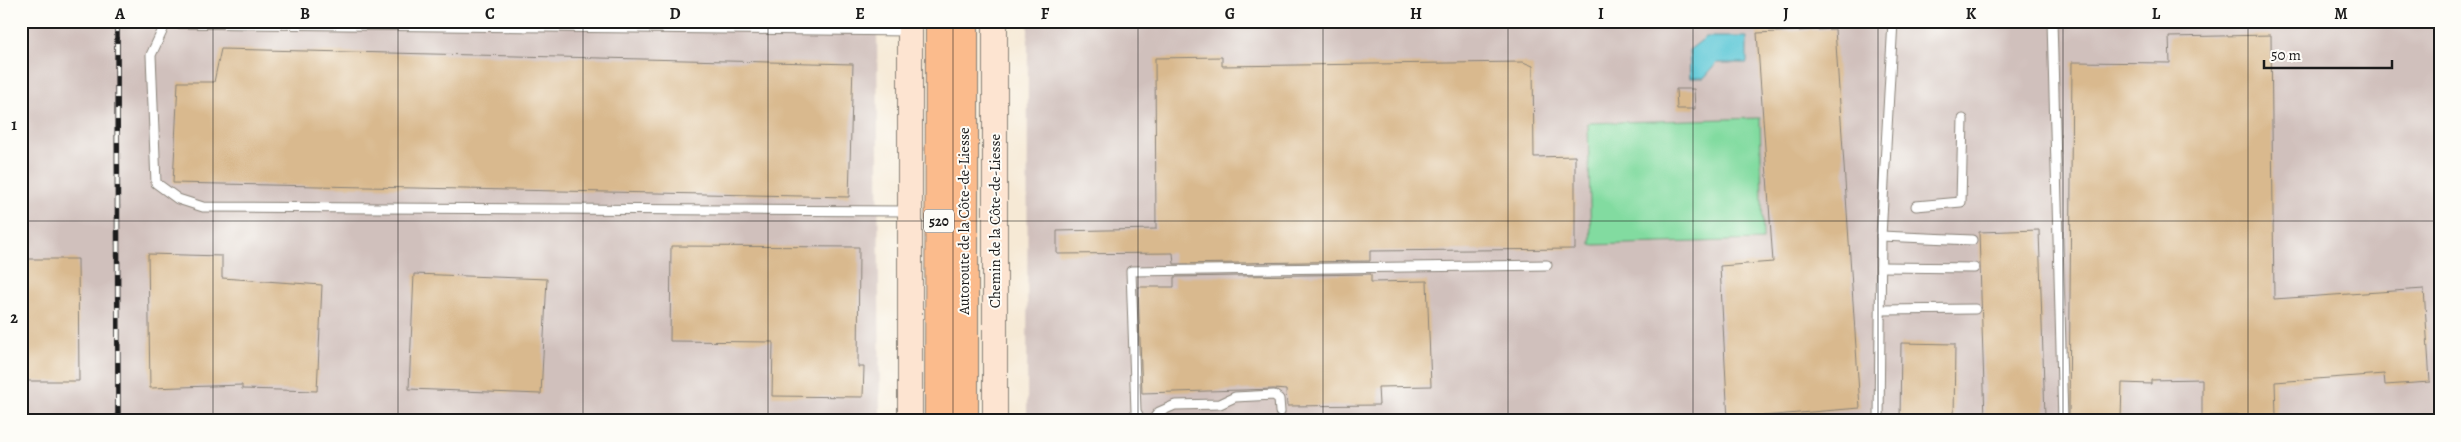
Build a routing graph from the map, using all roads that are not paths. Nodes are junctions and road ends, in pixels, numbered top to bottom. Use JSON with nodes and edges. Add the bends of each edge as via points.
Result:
{"nodes":[{"id":1,"x":940,"y":21,"type":"edge"},
{"id":2,"x":964,"y":21,"type":"edge"},
{"id":3,"x":995,"y":21,"type":"edge"},
{"id":4,"x":1893,"y":21,"type":"edge"},
{"id":5,"x":2052,"y":21,"type":"edge"},
{"id":6,"x":910,"y":26,"type":"edge"},
{"id":7,"x":1963,"y":119,"type":"dead end"},
{"id":8,"x":1916,"y":206,"type":"dead end"},
{"id":9,"x":910,"y":211,"type":"junction"},
{"id":10,"x":1881,"y":236,"type":"junction"},
{"id":11,"x":1972,"y":240,"type":"dead end"},
{"id":12,"x":1548,"y":265,"type":"dead end"},
{"id":13,"x":1881,"y":267,"type":"junction"},
{"id":14,"x":1974,"y":268,"type":"dead end"},
{"id":15,"x":1975,"y":309,"type":"dead end"},
{"id":16,"x":1881,"y":310,"type":"junction"},
{"id":17,"x":1280,"y":412,"type":"dead end"},
{"id":18,"x":910,"y":421,"type":"edge"},
{"id":19,"x":939,"y":421,"type":"edge"},
{"id":20,"x":964,"y":421,"type":"edge"},
{"id":21,"x":994,"y":421,"type":"edge"},
{"id":22,"x":1141,"y":421,"type":"edge"},
{"id":23,"x":1152,"y":421,"type":"edge"},
{"id":24,"x":1879,"y":421,"type":"edge"},
{"id":25,"x":2064,"y":421,"type":"edge"}],
"edges":[{"from":1,"to":19,"type":"highway","name":"Autoroute de la Côte-de-Liesse","number":"520"},
{"from":2,"to":20,"type":"highway","name":"Autoroute de la Côte-de-Liesse","number":"520"},
{"from":3,"to":21,"type":"main road","name":"Chemin de la Côte-de-Liesse"},
{"from":4,"to":10,"type":"lane"},
{"from":5,"to":25,"type":"lane"},
{"from":6,"to":9,"type":"main road"},
{"from":6,"to":9,"type":"lane","via":[[166,23],[151,55],[156,183],[178,199],[203,207]]},
{"from":7,"to":8,"type":"lane","via":[[1961,202]]},
{"from":9,"to":18,"type":"main road"},
{"from":10,"to":11,"type":"lane"},
{"from":10,"to":13,"type":"lane"},
{"from":12,"to":22,"type":"lane","via":[[1130,271],[1136,411]]},
{"from":13,"to":14,"type":"lane"},
{"from":13,"to":16,"type":"lane"},
{"from":15,"to":16,"type":"lane"},
{"from":16,"to":24,"type":"lane"},
{"from":17,"to":23,"type":"lane","via":[[1279,399],[1274,395],[1235,397],[1220,404],[1175,405],[1159,412]]}]}
